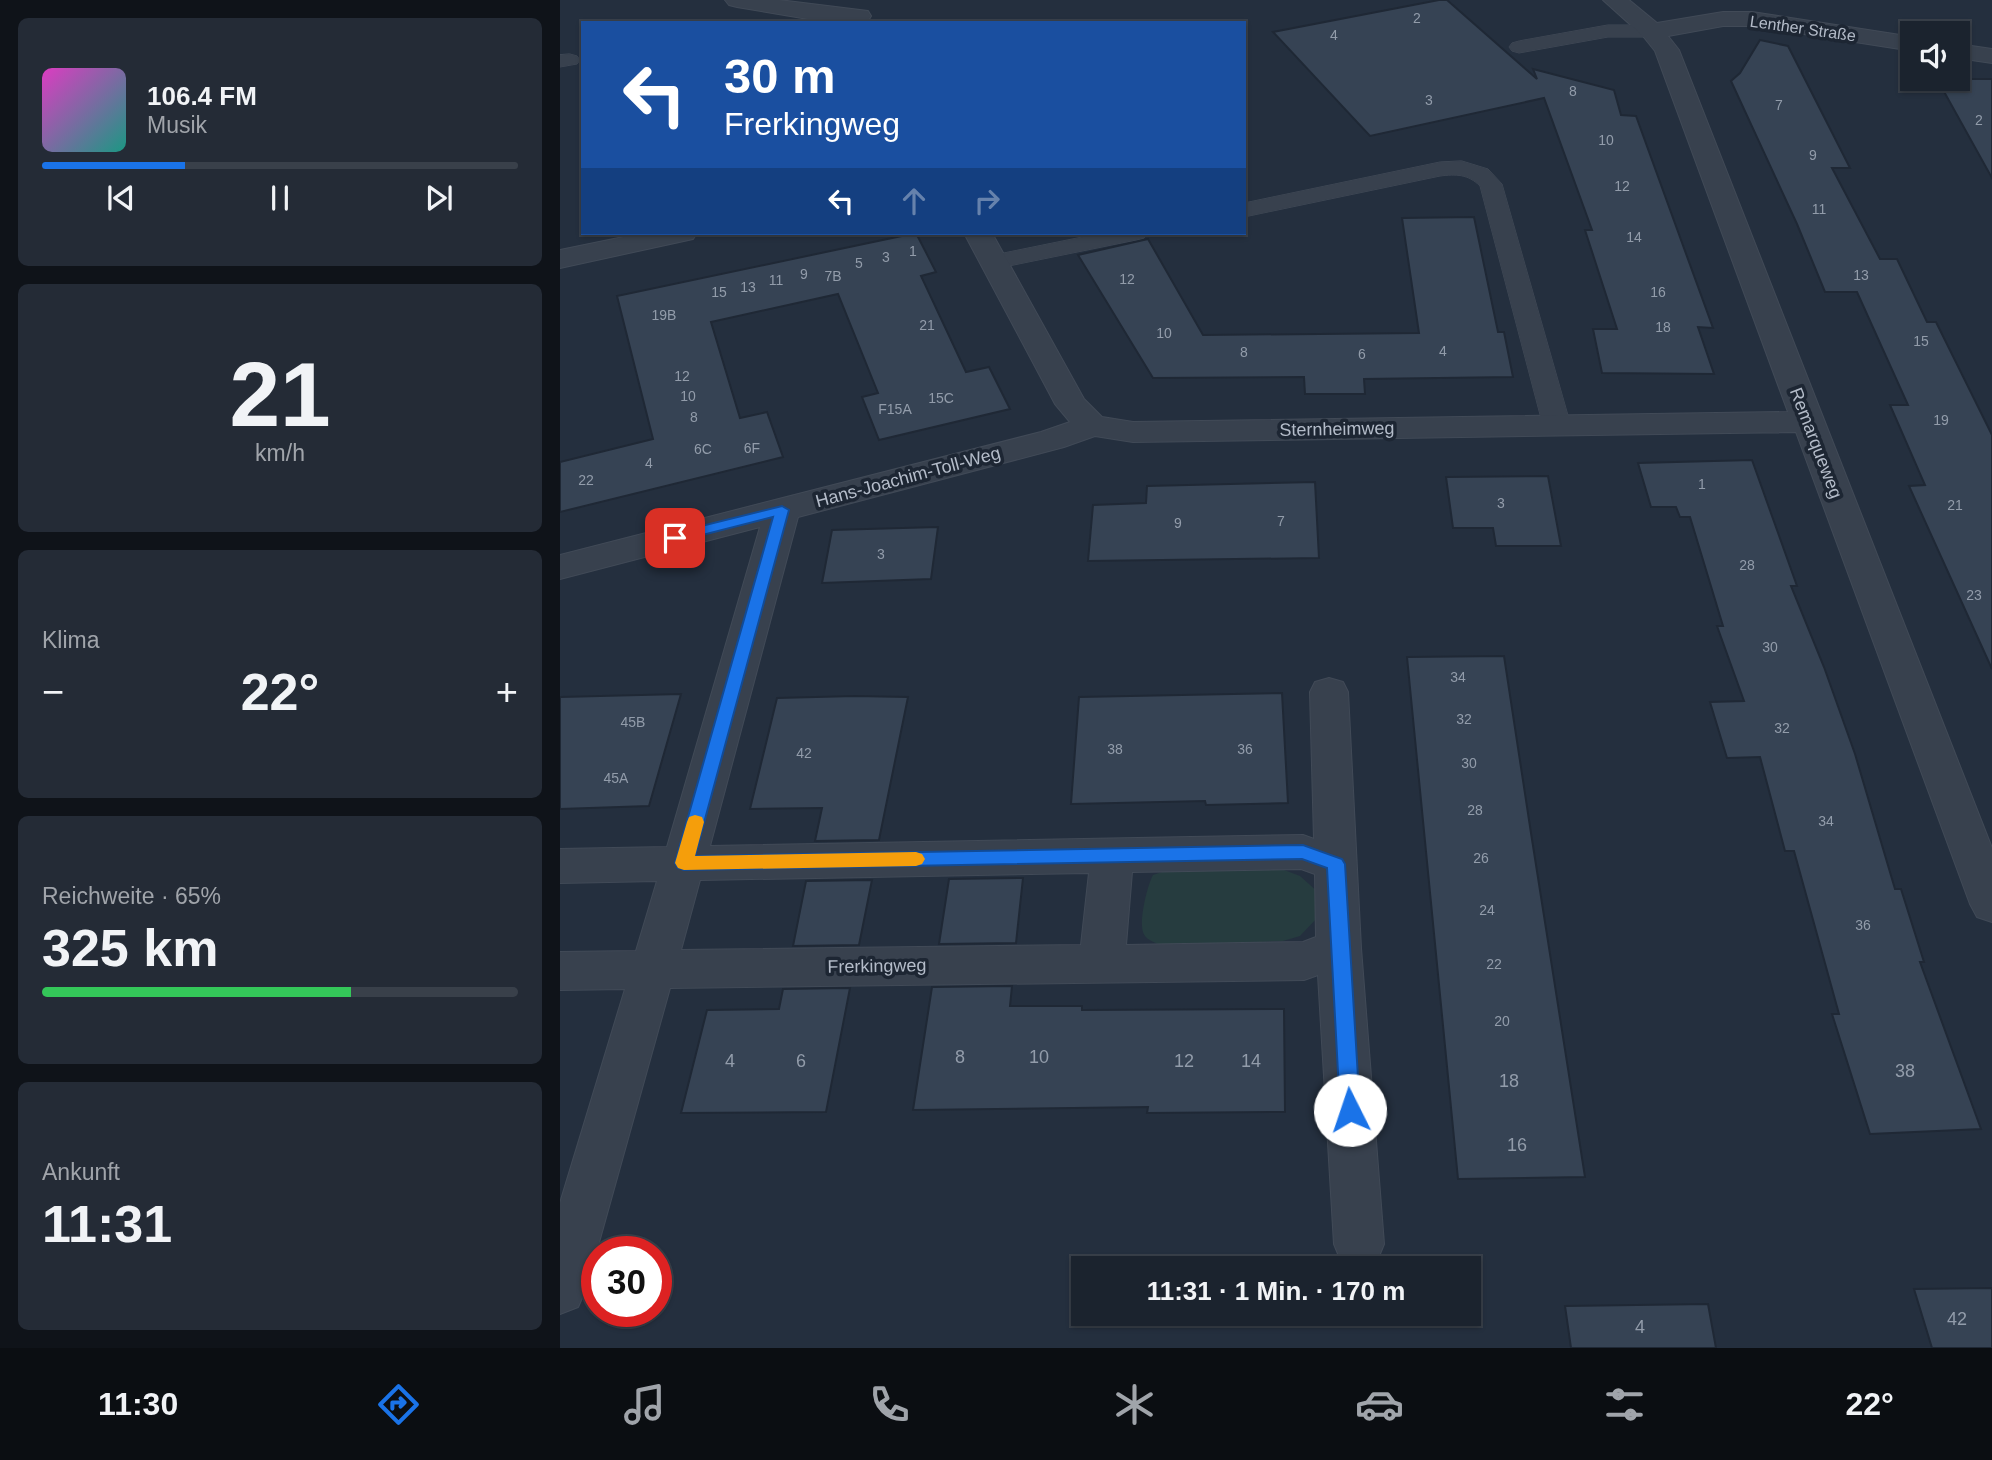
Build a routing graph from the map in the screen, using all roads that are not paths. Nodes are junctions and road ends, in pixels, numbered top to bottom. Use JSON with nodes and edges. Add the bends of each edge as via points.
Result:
{"nodes":[{"id":1,"x":737,"y":0,"type":"edge"},
{"id":2,"x":1615,"y":0,"type":"edge"},
{"id":3,"x":863,"y":13,"type":"edge"},
{"id":4,"x":1652,"y":31,"type":"junction"},
{"id":5,"x":1900,"y":42,"type":"edge"},
{"id":6,"x":1519,"y":47,"type":"dead end"},
{"id":7,"x":1970,"y":53,"type":"edge"},
{"id":8,"x":1992,"y":56,"type":"edge"},
{"id":9,"x":1246,"y":210,"type":"edge"},
{"id":10,"x":674,"y":235,"type":"edge"},
{"id":11,"x":979,"y":235,"type":"edge"},
{"id":12,"x":1126,"y":235,"type":"edge"},
{"id":13,"x":560,"y":259,"type":"edge"},
{"id":14,"x":995,"y":262,"type":"junction"},
{"id":15,"x":1808,"y":422,"type":"junction"},
{"id":16,"x":1092,"y":425,"type":"junction"},
{"id":17,"x":1557,"y":426,"type":"junction"},
{"id":18,"x":782,"y":510,"type":"junction"},
{"id":19,"x":560,"y":567,"type":"edge"},
{"id":20,"x":1329,"y":692,"type":"dead end"},
{"id":21,"x":1112,"y":855,"type":"junction"},
{"id":22,"x":684,"y":863,"type":"junction"},
{"id":23,"x":1336,"y":864,"type":"junction"},
{"id":24,"x":560,"y":866,"type":"edge"},
{"id":25,"x":1992,"y":904,"type":"edge"},
{"id":26,"x":1339,"y":948,"type":"junction"},
{"id":27,"x":1102,"y":963,"type":"junction"},
{"id":28,"x":652,"y":969,"type":"junction"},
{"id":29,"x":560,"y":971,"type":"edge"},
{"id":30,"x":1359,"y":1244,"type":"dead end"},
{"id":31,"x":560,"y":1289,"type":"edge"}],
"edges":[{"from":1,"to":3,"type":"street","via":[[820,14]]},
{"from":2,"to":4,"type":"street","name":"Remarqueweg"},
{"from":4,"to":5,"type":"street","name":"Lenther Straße","via":[[1752,19]]},
{"from":4,"to":6,"type":"lane","via":[[1608,31]]},
{"from":4,"to":15,"type":"street","name":"Remarqueweg","via":[[1667,50]]},
{"from":7,"to":8,"type":"street"},
{"from":9,"to":17,"type":"lane","via":[[1440,169],[1464,167],[1479,172],[1491,184]]},
{"from":10,"to":13,"type":"street"},
{"from":11,"to":14,"type":"street"},
{"from":12,"to":14,"type":"lane"},
{"from":14,"to":16,"type":"street","via":[[1071,404]]},
{"from":15,"to":17,"type":"street","name":"Sternheimweg"},
{"from":15,"to":25,"type":"street","name":"Remarqueweg"},
{"from":16,"to":17,"type":"street","name":"Sternheimweg","via":[[1133,432]]},
{"from":16,"to":18,"type":"street","name":"Hans-Joachim-Toll-Weg","via":[[1052,440]]},
{"from":18,"to":19,"type":"street","name":"Hans-Joachim-Toll-Weg"},
{"from":18,"to":22,"type":"street"},
{"from":20,"to":23,"type":"street"},
{"from":21,"to":22,"type":"street"},
{"from":21,"to":23,"type":"street","via":[[1303,852]]},
{"from":21,"to":27,"type":"street"},
{"from":22,"to":24,"type":"street"},
{"from":22,"to":28,"type":"street"},
{"from":23,"to":26,"type":"street"},
{"from":26,"to":27,"type":"street","name":"Frerkingweg","via":[[1304,961]]},
{"from":26,"to":30,"type":"street"},
{"from":27,"to":28,"type":"street","name":"Frerkingweg"},
{"from":28,"to":29,"type":"street","name":"Frerkingweg"},
{"from":28,"to":31,"type":"street"}]}
